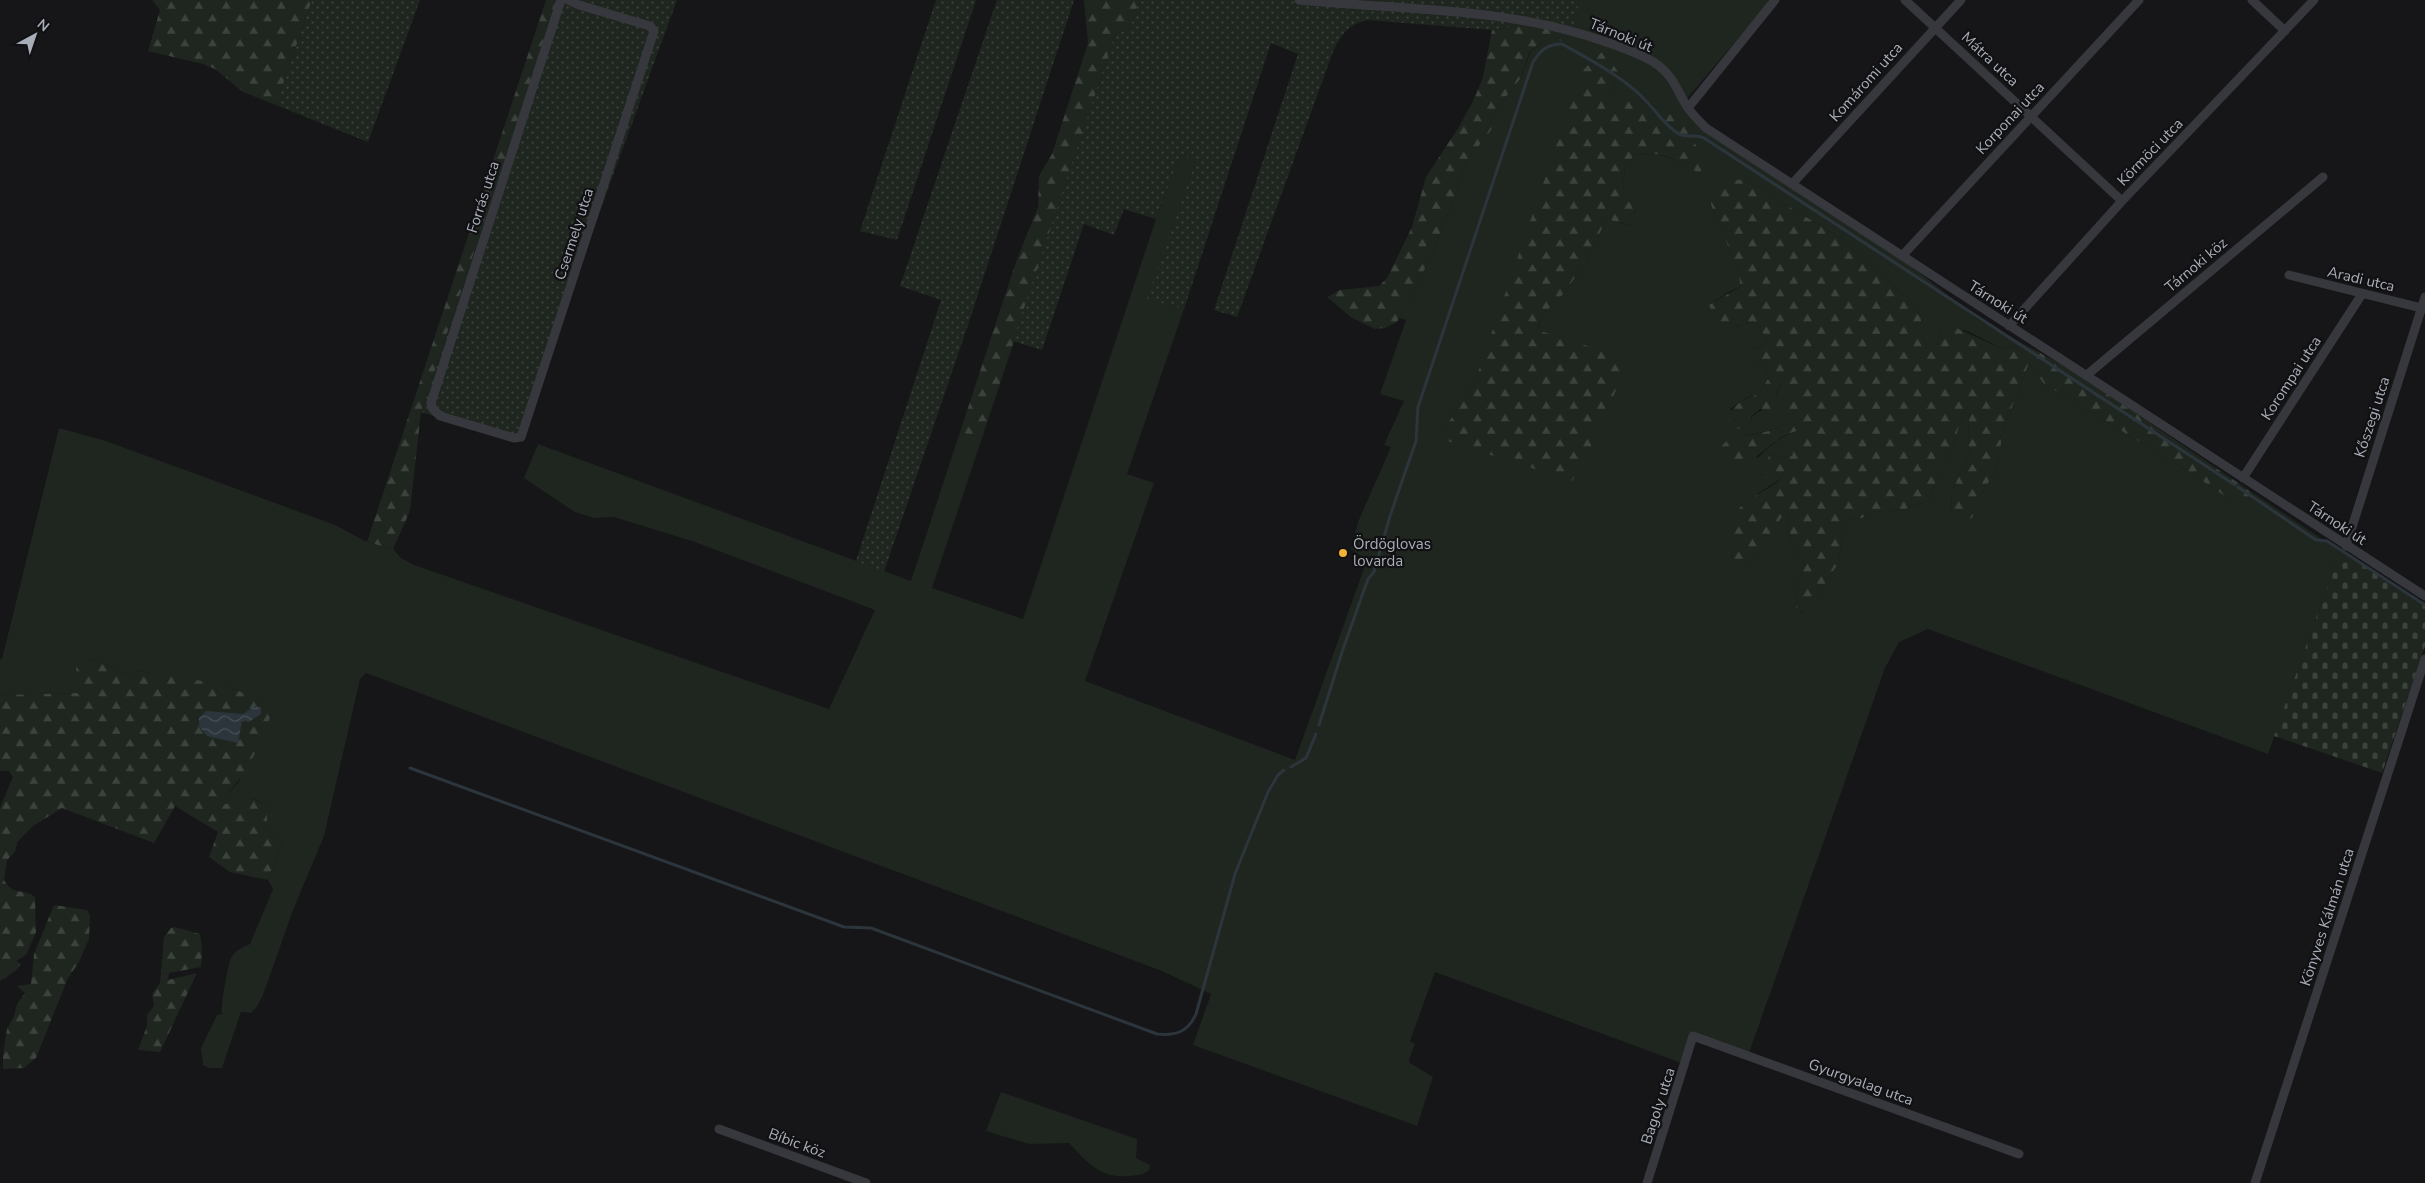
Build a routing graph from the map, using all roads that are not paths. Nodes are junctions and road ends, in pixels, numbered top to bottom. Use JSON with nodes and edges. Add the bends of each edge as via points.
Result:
{"nodes":[{"id":1,"x":561,"y":0,"type":"edge"},
{"id":2,"x":568,"y":0,"type":"edge"},
{"id":3,"x":1299,"y":0,"type":"edge"},
{"id":4,"x":1775,"y":0,"type":"edge"},
{"id":5,"x":1904,"y":0,"type":"edge"},
{"id":6,"x":1961,"y":0,"type":"edge"},
{"id":7,"x":2139,"y":0,"type":"edge"},
{"id":8,"x":2252,"y":0,"type":"edge"},
{"id":9,"x":2314,"y":0,"type":"edge"},
{"id":10,"x":1935,"y":27,"type":"junction"},
{"id":11,"x":2285,"y":31,"type":"junction"},
{"id":12,"x":1688,"y":108,"type":"junction"},
{"id":13,"x":2030,"y":115,"type":"junction"},
{"id":14,"x":2323,"y":177,"type":"dead end"},
{"id":15,"x":1792,"y":184,"type":"junction"},
{"id":16,"x":2122,"y":201,"type":"junction"},
{"id":17,"x":1902,"y":256,"type":"junction"},
{"id":18,"x":2289,"y":275,"type":"dead end"},
{"id":19,"x":2362,"y":294,"type":"junction"},
{"id":20,"x":2425,"y":298,"type":"edge"},
{"id":21,"x":2424,"y":308,"type":"edge"},
{"id":22,"x":2009,"y":326,"type":"junction"},
{"id":23,"x":2088,"y":374,"type":"junction"},
{"id":24,"x":431,"y":403,"type":"joint"},
{"id":25,"x":2243,"y":478,"type":"junction"},
{"id":26,"x":2346,"y":546,"type":"junction"},
{"id":27,"x":2425,"y":596,"type":"edge"},
{"id":28,"x":2425,"y":659,"type":"edge"},
{"id":29,"x":1693,"y":1036,"type":"joint"},
{"id":30,"x":718,"y":1129,"type":"dead end"},
{"id":31,"x":2019,"y":1154,"type":"dead end"},
{"id":32,"x":866,"y":1183,"type":"edge"},
{"id":33,"x":1647,"y":1183,"type":"edge"},
{"id":34,"x":2255,"y":1183,"type":"edge"}],
"edges":[{"from":1,"to":24,"type":"street","name":"Forrás utca"},
{"from":2,"to":24,"type":"street","name":"Csermely utca","via":[[650,26],[654,31],[521,436],[514,438],[440,416],[432,409]]},
{"from":3,"to":12,"type":"street","name":"Tárnoki út","via":[[1489,16],[1566,30],[1636,53],[1654,63],[1679,88]]},
{"from":4,"to":12,"type":"street"},
{"from":5,"to":10,"type":"street","name":"Mátra utca"},
{"from":6,"to":10,"type":"street","name":"Komáromi utca"},
{"from":7,"to":13,"type":"street","name":"Korponai utca"},
{"from":8,"to":11,"type":"street"},
{"from":9,"to":11,"type":"street","name":"Körmöci utca"},
{"from":10,"to":13,"type":"street","name":"Mátra utca"},
{"from":10,"to":15,"type":"street","name":"Komáromi utca"},
{"from":11,"to":16,"type":"street","name":"Körmöci utca"},
{"from":12,"to":15,"type":"street","name":"Tárnoki út","via":[[1706,128]]},
{"from":13,"to":16,"type":"street","name":"Mátra utca"},
{"from":13,"to":17,"type":"street","name":"Korponai utca"},
{"from":14,"to":23,"type":"street","name":"Tárnoki köz"},
{"from":15,"to":17,"type":"street","name":"Tárnoki út"},
{"from":16,"to":22,"type":"street","name":"Körmöci utca"},
{"from":17,"to":22,"type":"street","name":"Tárnoki út"},
{"from":18,"to":19,"type":"street","name":"Aradi utca"},
{"from":19,"to":21,"type":"street","name":"Aradi utca"},
{"from":19,"to":25,"type":"street","name":"Korompai utca"},
{"from":20,"to":21,"type":"street","name":"Kőszegi utca"},
{"from":21,"to":26,"type":"street","name":"Kőszegi utca"},
{"from":22,"to":23,"type":"street","name":"Tárnoki út"},
{"from":23,"to":25,"type":"street","name":"Tárnoki út"},
{"from":25,"to":26,"type":"street","name":"Tárnoki út"},
{"from":26,"to":27,"type":"street","name":"Tárnoki út"},
{"from":28,"to":34,"type":"street","name":"Könyves Kálmán utca"},
{"from":29,"to":31,"type":"street","name":"Gyurgyalag utca"},
{"from":29,"to":33,"type":"street","name":"Bagoly utca"},
{"from":30,"to":32,"type":"street","name":"Bíbic köz"}]}
